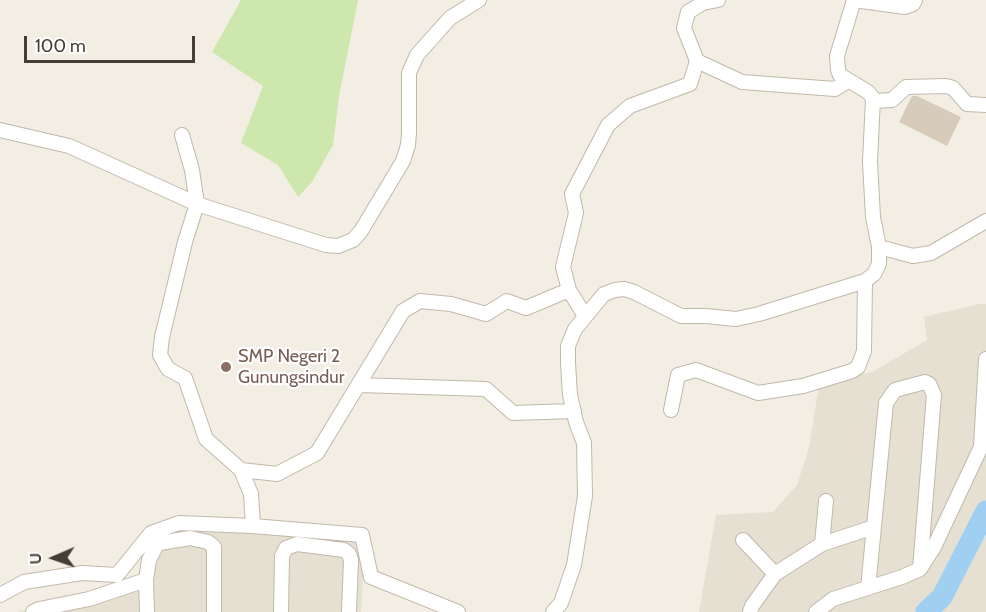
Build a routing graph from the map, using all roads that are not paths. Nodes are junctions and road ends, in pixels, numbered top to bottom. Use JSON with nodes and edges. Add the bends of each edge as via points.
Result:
{"nodes":[{"id":1,"x":479,"y":0,"type":"edge"},
{"id":2,"x":718,"y":0,"type":"edge"},
{"id":3,"x":915,"y":0,"type":"edge"},
{"id":4,"x":697,"y":61,"type":"junction"},
{"id":5,"x":848,"y":81,"type":"junction"},
{"id":6,"x":874,"y":101,"type":"junction"},
{"id":7,"x":986,"y":105,"type":"edge"},
{"id":8,"x":0,"y":130,"type":"edge"},
{"id":9,"x":182,"y":135,"type":"dead end"},
{"id":10,"x":197,"y":204,"type":"junction"},
{"id":11,"x":986,"y":221,"type":"edge"},
{"id":12,"x":879,"y":247,"type":"junction"},
{"id":13,"x":864,"y":281,"type":"junction"},
{"id":14,"x":569,"y":290,"type":"junction"},
{"id":15,"x":585,"y":316,"type":"junction"},
{"id":16,"x":986,"y":359,"type":"edge"},
{"id":17,"x":359,"y":385,"type":"junction"},
{"id":18,"x":670,"y":410,"type":"dead end"},
{"id":19,"x":574,"y":411,"type":"junction"},
{"id":20,"x":983,"y":445,"type":"edge"},
{"id":21,"x":241,"y":470,"type":"junction"},
{"id":22,"x":826,"y":501,"type":"dead end"},
{"id":23,"x":254,"y":526,"type":"junction"},
{"id":24,"x":874,"y":527,"type":"junction"},
{"id":25,"x":743,"y":540,"type":"dead end"},
{"id":26,"x":822,"y":544,"type":"junction"},
{"id":27,"x":920,"y":569,"type":"junction"},
{"id":28,"x":776,"y":574,"type":"junction"},
{"id":29,"x":146,"y":580,"type":"junction"},
{"id":30,"x":868,"y":588,"type":"junction"},
{"id":31,"x":0,"y":595,"type":"edge"},
{"id":32,"x":88,"y":606,"type":"edge"},
{"id":33,"x":33,"y":612,"type":"edge"},
{"id":34,"x":147,"y":612,"type":"edge"},
{"id":35,"x":214,"y":612,"type":"edge"},
{"id":36,"x":281,"y":612,"type":"edge"},
{"id":37,"x":349,"y":612,"type":"edge"},
{"id":38,"x":458,"y":612,"type":"edge"},
{"id":39,"x":553,"y":612,"type":"edge"},
{"id":40,"x":750,"y":612,"type":"edge"},
{"id":41,"x":816,"y":612,"type":"edge"}],
"edges":[{"from":1,"to":10,"type":"street","via":[[450,18],[417,55],[409,73],[408,145],[397,172],[353,240],[338,246],[326,244]]},
{"from":2,"to":4,"type":"street","via":[[688,12],[684,28]]},
{"from":3,"to":5,"type":"street","via":[[905,7],[854,0],[837,56],[840,75]]},
{"from":4,"to":5,"type":"street","via":[[742,82],[836,89]]},
{"from":4,"to":14,"type":"street","via":[[690,84],[630,106],[608,125],[572,194],[576,213],[563,267]]},
{"from":5,"to":6,"type":"street","via":[[868,92]]},
{"from":6,"to":7,"type":"street","via":[[892,100],[903,89],[914,86],[946,86],[953,88],[967,104]]},
{"from":6,"to":12,"type":"street","via":[[870,162]]},
{"from":8,"to":10,"type":"street","via":[[69,146]]},
{"from":9,"to":10,"type":"street"},
{"from":10,"to":21,"type":"street","via":[[160,355],[168,369],[185,378],[207,439]]},
{"from":11,"to":12,"type":"street","via":[[931,253],[913,256]]},
{"from":12,"to":13,"type":"street","via":[[879,264]]},
{"from":13,"to":15,"type":"street","via":[[736,319],[681,316],[634,292],[615,290],[604,294]]},
{"from":13,"to":18,"type":"street","via":[[864,351],[858,367],[852,371],[803,386],[758,393],[696,370],[678,375]]},
{"from":14,"to":15,"type":"street"},
{"from":14,"to":17,"type":"street","via":[[526,308],[507,301],[486,314],[451,304],[420,301],[403,311]]},
{"from":15,"to":19,"type":"street","via":[[568,346]]},
{"from":16,"to":20,"type":"street"},
{"from":17,"to":19,"type":"street","via":[[486,389],[513,414]]},
{"from":17,"to":21,"type":"street","via":[[317,453],[277,474]]},
{"from":19,"to":39,"type":"street","via":[[586,465],[583,517],[573,571],[561,603]]},
{"from":20,"to":27,"type":"street"},
{"from":21,"to":23,"type":"street","via":[[251,494]]},
{"from":22,"to":26,"type":"street"},
{"from":23,"to":31,"type":"street","via":[[179,523],[151,533],[117,575],[82,573],[24,582]]},
{"from":23,"to":38,"type":"street","via":[[362,535],[371,577]]},
{"from":24,"to":26,"type":"street"},
{"from":24,"to":27,"type":"street","via":[[888,398],[895,390],[927,383],[934,395]]},
{"from":24,"to":30,"type":"street"},
{"from":25,"to":28,"type":"street"},
{"from":26,"to":28,"type":"street"},
{"from":27,"to":30,"type":"street"},
{"from":28,"to":40,"type":"street"},
{"from":29,"to":32,"type":"street"},
{"from":29,"to":34,"type":"street"},
{"from":29,"to":35,"type":"street","via":[[149,560],[160,543],[190,538],[208,542],[214,551]]},
{"from":30,"to":41,"type":"street","via":[[833,599]]},
{"from":32,"to":33,"type":"street"},
{"from":36,"to":37,"type":"street","via":[[282,556],[286,548],[297,544],[349,554]]}]}
